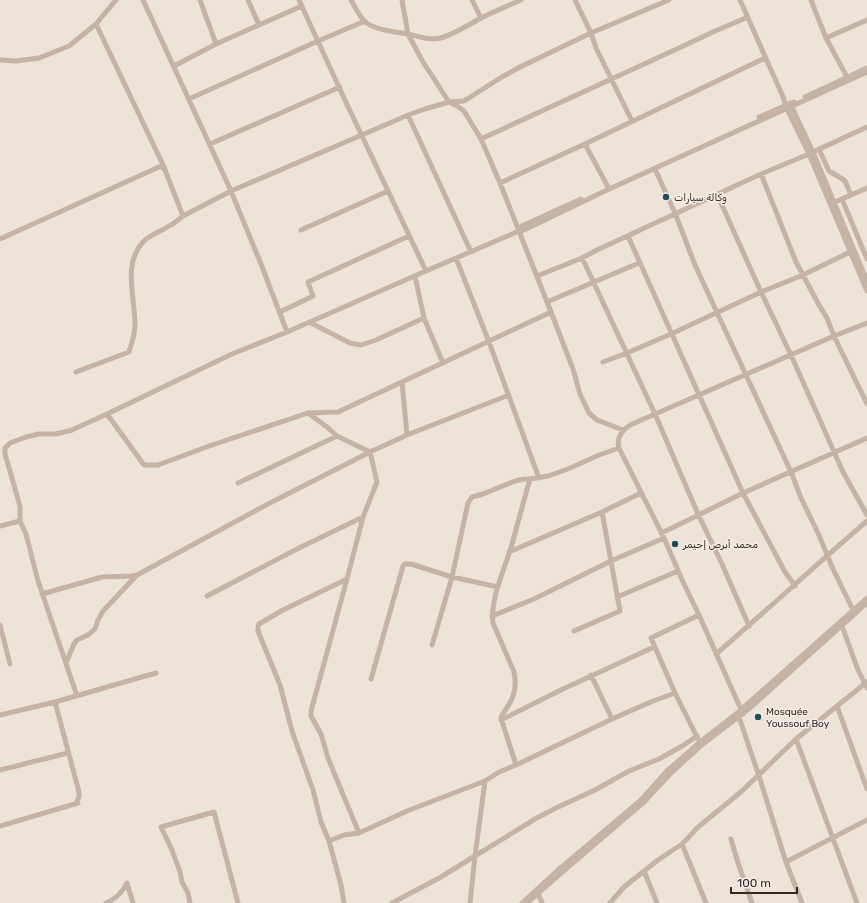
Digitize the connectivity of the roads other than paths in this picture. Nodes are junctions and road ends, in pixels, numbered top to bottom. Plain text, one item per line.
1 (116, 0) edge
2 (143, 0) edge
3 (200, 0) edge
4 (248, 0) edge
5 (299, 0) edge
6 (352, 0) edge
7 (402, 0) edge
8 (472, 0) edge
9 (521, 0) edge
10 (575, 0) edge
11 (669, 0) edge
12 (740, 0) edge
13 (811, 0) edge
14 (302, 6) junction
15 (748, 17) junction
16 (481, 18) junction
17 (867, 20) edge
18 (365, 22) junction
19 (96, 24) junction
20 (259, 25) junction
21 (591, 33) junction
22 (408, 34) junction
23 (826, 38) junction
24 (318, 41) junction
25 (216, 44) junction
26 (765, 58) junction
27 (0, 60) edge
28 (174, 66) junction
29 (867, 68) edge
30 (867, 72) edge
31 (847, 78) junction
32 (611, 80) junction
33 (340, 87) junction
34 (189, 99) junction
35 (449, 102) junction
36 (789, 106) junction
37 (408, 115) junction
38 (632, 121) junction
39 (867, 127) edge
40 (362, 136) junction
41 (481, 139) junction
42 (210, 144) junction
43 (585, 144) junction
44 (819, 149) junction
45 (811, 153) junction
46 (655, 169) junction
47 (165, 170) junction
48 (761, 174) junction
49 (500, 183) junction
50 (608, 187) junction
51 (867, 188) edge
52 (231, 191) junction
53 (388, 191) junction
54 (717, 194) junction
55 (851, 195) junction
56 (842, 199) junction
57 (834, 203) junction
58 (675, 214) junction
59 (183, 216) junction
60 (301, 230) dead end
61 (519, 231) junction
62 (409, 236) junction
63 (628, 236) junction
64 (0, 239) edge
65 (471, 252) junction
66 (850, 252) junction
67 (456, 258) junction
68 (582, 258) junction
69 (867, 259) edge
70 (639, 263) junction
71 (426, 271) junction
72 (803, 275) junction
73 (415, 276) junction
74 (537, 276) junction
75 (867, 281) edge
76 (594, 282) junction
77 (867, 291) edge
78 (761, 292) junction
79 (547, 302) junction
80 (280, 312) junction
81 (551, 312) junction
82 (718, 312) junction
83 (424, 318) junction
84 (309, 322) junction
85 (867, 323) edge
86 (287, 332) junction
87 (671, 334) junction
88 (834, 336) junction
89 (489, 342) junction
90 (627, 353) junction
91 (791, 355) junction
92 (443, 362) junction
93 (603, 362) dead end
94 (76, 372) dead end
95 (746, 375) junction
96 (402, 382) junction
97 (509, 395) junction
98 (698, 395) junction
99 (867, 404) edge
100 (308, 413) junction
101 (107, 414) junction
102 (655, 414) junction
103 (623, 430) junction
104 (406, 435) junction
105 (337, 436) junction
106 (867, 438) edge
107 (619, 448) junction
108 (370, 452) junction
109 (835, 452) junction
110 (2, 454) edge
111 (791, 472) junction
112 (539, 478) junction
113 (530, 479) junction
114 (238, 483) dead end
115 (641, 493) junction
116 (743, 493) junction
117 (602, 512) junction
118 (698, 514) junction
119 (867, 515) edge
120 (363, 517) junction
121 (20, 521) junction
122 (867, 521) edge
123 (0, 526) edge
124 (662, 535) junction
125 (509, 552) junction
126 (827, 555) junction
127 (611, 561) junction
128 (678, 571) junction
129 (137, 574) junction
130 (452, 577) junction
131 (347, 579) junction
132 (498, 586) junction
133 (795, 586) junction
134 (42, 594) junction
135 (207, 596) dead end
136 (617, 597) junction
137 (867, 598) edge
138 (867, 603) edge
139 (853, 610) junction
140 (699, 615) junction
141 (492, 616) junction
142 (0, 625) edge
143 (749, 626) junction
144 (842, 626) junction
145 (574, 631) dead end
146 (432, 645) dead end
147 (654, 647) junction
148 (716, 654) junction
149 (10, 664) dead end
150 (66, 664) junction
151 (156, 673) dead end
152 (591, 675) junction
153 (371, 679) dead end
154 (866, 685) edge
155 (675, 693) junction
156 (77, 696) junction
157 (55, 702) junction
158 (837, 706) junction
159 (741, 713) junction
160 (0, 715) edge
161 (501, 720) junction
162 (612, 720) junction
163 (698, 739) junction
164 (796, 739) junction
165 (68, 752) junction
166 (516, 765) junction
167 (0, 770) edge
168 (759, 776) junction
169 (485, 781) junction
170 (867, 789) edge
171 (867, 820) edge
172 (0, 826) edge
173 (359, 833) junction
174 (833, 838) junction
175 (731, 839) dead end
176 (329, 841) junction
177 (682, 844) junction
178 (475, 856) junction
179 (786, 862) junction
180 (644, 871) junction
181 (538, 893) junction
182 (106, 903) edge
183 (133, 903) edge
184 (190, 903) edge
185 (238, 903) edge
186 (344, 903) edge
187 (392, 903) edge
188 (470, 903) edge
189 (522, 903) edge
190 (527, 903) edge
191 (542, 903) edge
192 (610, 903) edge
193 (657, 903) edge
194 (706, 903) edge
195 (752, 903) edge
196 (802, 903) edge
197 (857, 903) edge

1 - 19 street
2 - 28 street
3 - 25 street
4 - 20 street
5 - 14 street
6 - 18 street
7 - 22 street
8 - 16 street
9 - 16 street
10 - 21 street
11 - 21 street
12 - 15 street
13 - 23 street
14 - 20 street
14 - 24 street
15 - 26 street
15 - 32 street
16 - 22 street
17 - 23 street
18 - 22 street
18 - 24 street
19 - 27 street
19 - 47 street
20 - 25 street
21 - 32 street
21 - 35 street
22 - 35 street
23 - 31 street
24 - 33 street
24 - 34 street
25 - 28 street
26 - 36 street
26 - 38 street
28 - 34 street
29 - 31 street
30 - 36 street
31 - 36 street
32 - 38 street
32 - 41 street
33 - 40 street
33 - 42 street
34 - 42 street
35 - 37 street
35 - 41 street
36 - 45 street
36 - 46 street
36 - 50 street
37 - 40 street
37 - 65 street
38 - 43 street
39 - 44 street
40 - 52 street
40 - 53 street
41 - 49 street
42 - 52 street
43 - 49 street
43 - 50 street
44 - 45 street
44 - 55 street
45 - 48 street
45 - 57 street
45 - 66 street
46 - 58 street
46 - 61 street
47 - 59 street
47 - 64 street
48 - 54 street
48 - 72 street
49 - 61 street
50 - 61 street
51 - 55 street
52 - 59 street
52 - 80 street
53 - 60 street
53 - 62 street
54 - 58 street
54 - 78 street
55 - 56 street
56 - 57 street
56 - 69 street
57 - 75 street
58 - 63 street
58 - 82 street
59 - 94 street
61 - 65 street
61 - 74 street
62 - 71 street
62 - 80 street
63 - 68 street
63 - 70 street
65 - 67 street
66 - 72 street
66 - 77 street
67 - 71 street
67 - 89 street
68 - 74 street
68 - 76 street
70 - 76 street
70 - 87 street
71 - 73 street
72 - 78 street
72 - 88 street
73 - 83 street
73 - 84 street
74 - 79 street
76 - 79 street
76 - 90 street
78 - 82 street
78 - 91 street
79 - 81 street
80 - 86 street
81 - 89 street
81 - 103 street
82 - 87 street
82 - 95 street
83 - 84 street
83 - 92 street
84 - 86 street
85 - 88 street
86 - 101 street
87 - 90 street
87 - 98 street
88 - 91 street
88 - 99 street
89 - 92 street
89 - 97 street
90 - 93 street
90 - 102 street
91 - 95 street
91 - 109 street
92 - 96 street
95 - 98 street
95 - 111 street
96 - 100 street
96 - 104 street
97 - 104 street
97 - 112 street
98 - 102 street
98 - 116 street
100 - 101 street
100 - 105 street
101 - 110 street
102 - 103 street
102 - 118 street
103 - 107 street
104 - 108 street
105 - 108 street
105 - 114 street
106 - 109 street
107 - 112 street
107 - 115 street
108 - 120 street
108 - 129 street
109 - 111 street
109 - 119 street
110 - 121 street
111 - 116 street
111 - 126 street
112 - 113 street
113 - 125 street
113 - 130 street
115 - 117 street
115 - 124 street
116 - 118 street
116 - 133 street
117 - 125 street
117 - 127 street
118 - 124 street
118 - 143 street
120 - 131 street
120 - 135 street
121 - 123 street
121 - 134 street
122 - 126 street
124 - 127 street
124 - 128 street
125 - 132 street
126 - 133 street
126 - 139 street
127 - 136 street
127 - 141 street
128 - 136 street
128 - 140 street
129 - 134 street
129 - 150 street
130 - 132 street
130 - 146 street
130 - 153 street
131 - 173 street
131 - 176 street
132 - 141 street
133 - 143 street
134 - 150 street
136 - 145 street
137 - 139 street
138 - 144 street
139 - 159 street
140 - 147 street
140 - 148 street
141 - 161 street
142 - 149 street
143 - 148 street
144 - 154 street
144 - 159 street
147 - 152 street
147 - 155 street
148 - 159 street
150 - 156 street
151 - 156 street
152 - 161 street
152 - 162 street
154 - 158 street
155 - 162 street
155 - 163 street
156 - 157 street
157 - 160 street
157 - 165 street
158 - 164 street
158 - 170 street
159 - 163 street
159 - 168 street
159 - 181 street
161 - 166 street
162 - 166 street
163 - 178 street
163 - 189 street
164 - 168 street
164 - 174 street
165 - 167 street
165 - 172 street
166 - 169 street
168 - 177 street
168 - 179 street
169 - 173 street
169 - 178 street
171 - 174 street
173 - 176 street
174 - 179 street
174 - 197 street
175 - 195 street
176 - 186 street
177 - 180 street
177 - 194 street
178 - 187 street
178 - 188 street
179 - 196 street
180 - 192 street
180 - 193 street
181 - 190 street
181 - 191 street
182 - 183 street
184 - 185 street

